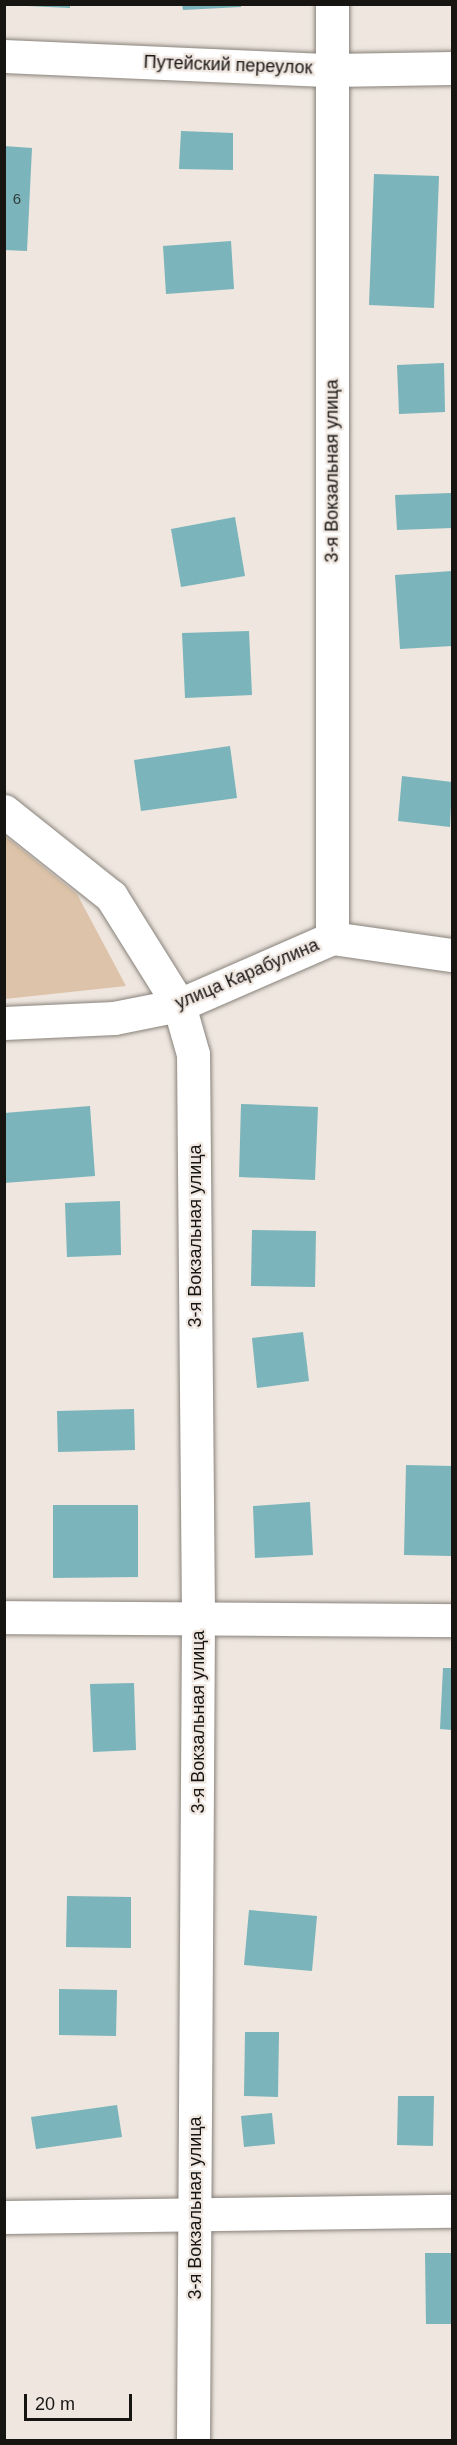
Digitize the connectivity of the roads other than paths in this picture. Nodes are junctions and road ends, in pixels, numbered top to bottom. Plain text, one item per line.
1 (332, 4) edge
2 (4, 56) edge
3 (453, 68) edge
4 (331, 70) junction
5 (4, 811) edge
6 (332, 938) junction
7 (453, 955) edge
8 (179, 1005) junction
9 (4, 1023) edge
10 (4, 1617) edge
11 (198, 1619) junction
12 (453, 1620) edge
13 (453, 2211) edge
14 (195, 2216) junction
15 (4, 2217) edge
16 (193, 2440) edge

1 - 4 street, 3-я Вокзальная улица
2 - 4 street, Путейский переулок
3 - 4 street, Путейский переулок
4 - 6 street, 3-я Вокзальная улица
5 - 8 street, 3-я Вокзальная улица
6 - 7 street, улица Карабулина
6 - 8 street, улица Карабулина
8 - 9 street, улица Карабулина
8 - 11 street, 3-я Вокзальная улица
10 - 11 street
11 - 12 street
11 - 14 street, 3-я Вокзальная улица
13 - 14 street
14 - 15 street
14 - 16 street, 3-я Вокзальная улица

